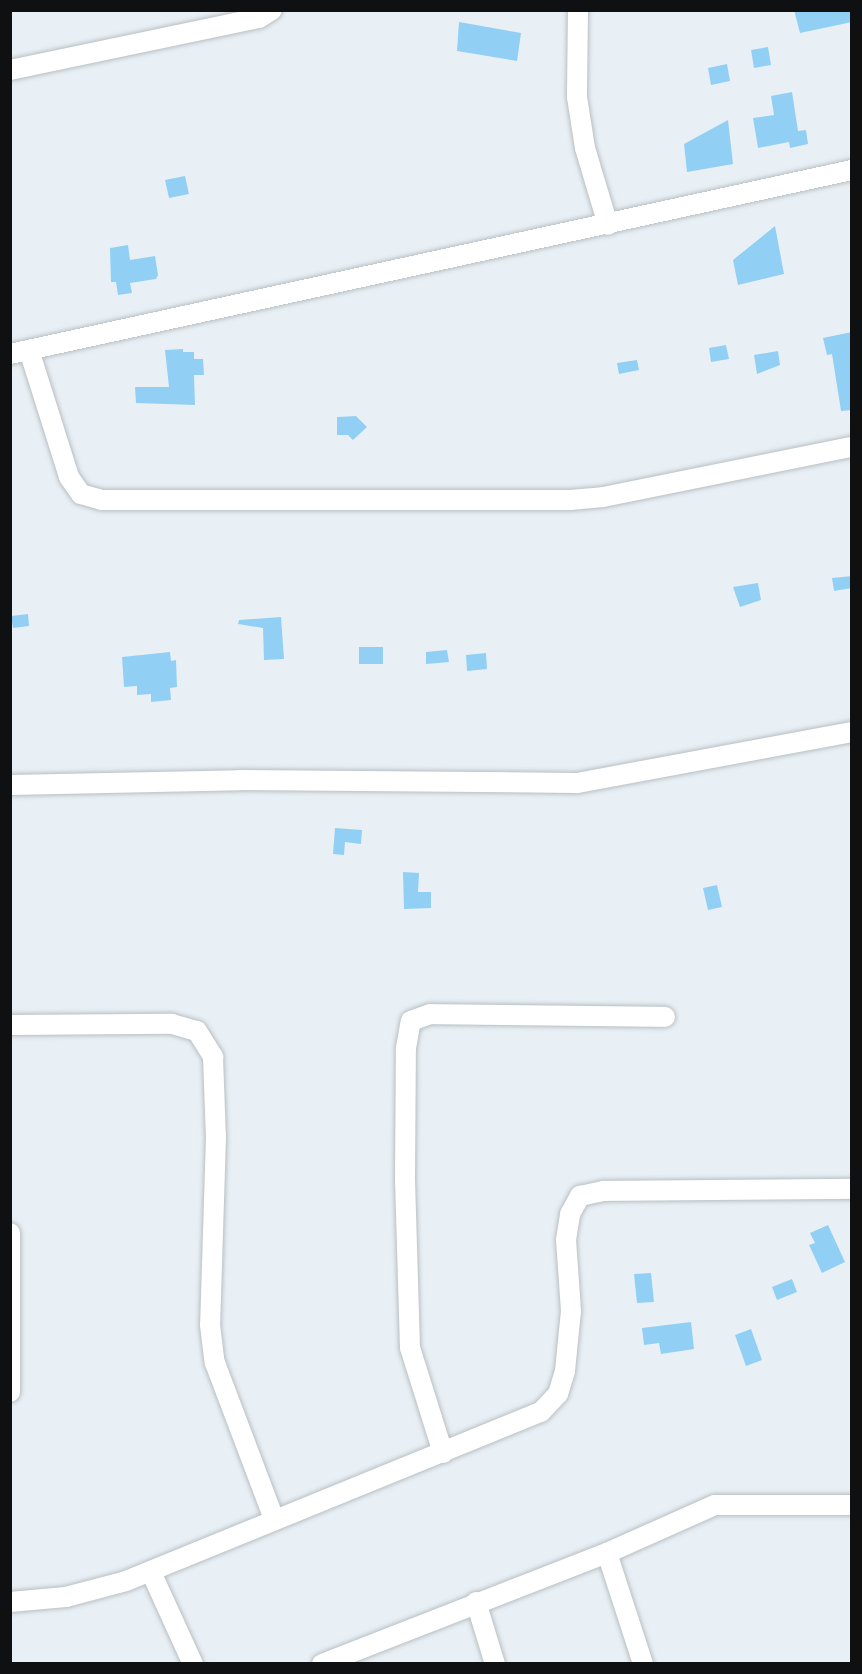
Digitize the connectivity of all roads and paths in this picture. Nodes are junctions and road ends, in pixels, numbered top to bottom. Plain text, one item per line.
1 (272, 10) edge
2 (578, 10) edge
3 (10, 70) edge
4 (852, 170) edge
5 (608, 225) junction
6 (20, 352) edge
7 (852, 447) edge
8 (852, 732) edge
9 (10, 785) edge
10 (665, 1017) dead end
11 (10, 1025) edge
12 (852, 1189) edge
13 (10, 1233) edge
14 (10, 1392) edge
15 (443, 1453) junction
16 (852, 1505) edge
17 (274, 1519) junction
18 (608, 1553) junction
19 (151, 1572) junction
20 (10, 1602) edge
21 (476, 1602) junction
22 (193, 1664) edge
23 (322, 1664) edge
24 (495, 1664) edge
25 (643, 1664) edge

1 - 3 street
2 - 5 street
4 - 5 street
5 - 6 street
6 - 7 street
8 - 9 street
10 - 15 street
11 - 17 street
12 - 15 street
13 - 14 street
15 - 17 street
16 - 18 street
17 - 19 street
18 - 21 street
18 - 25 street
19 - 20 street
19 - 22 street
21 - 23 street
21 - 24 street

